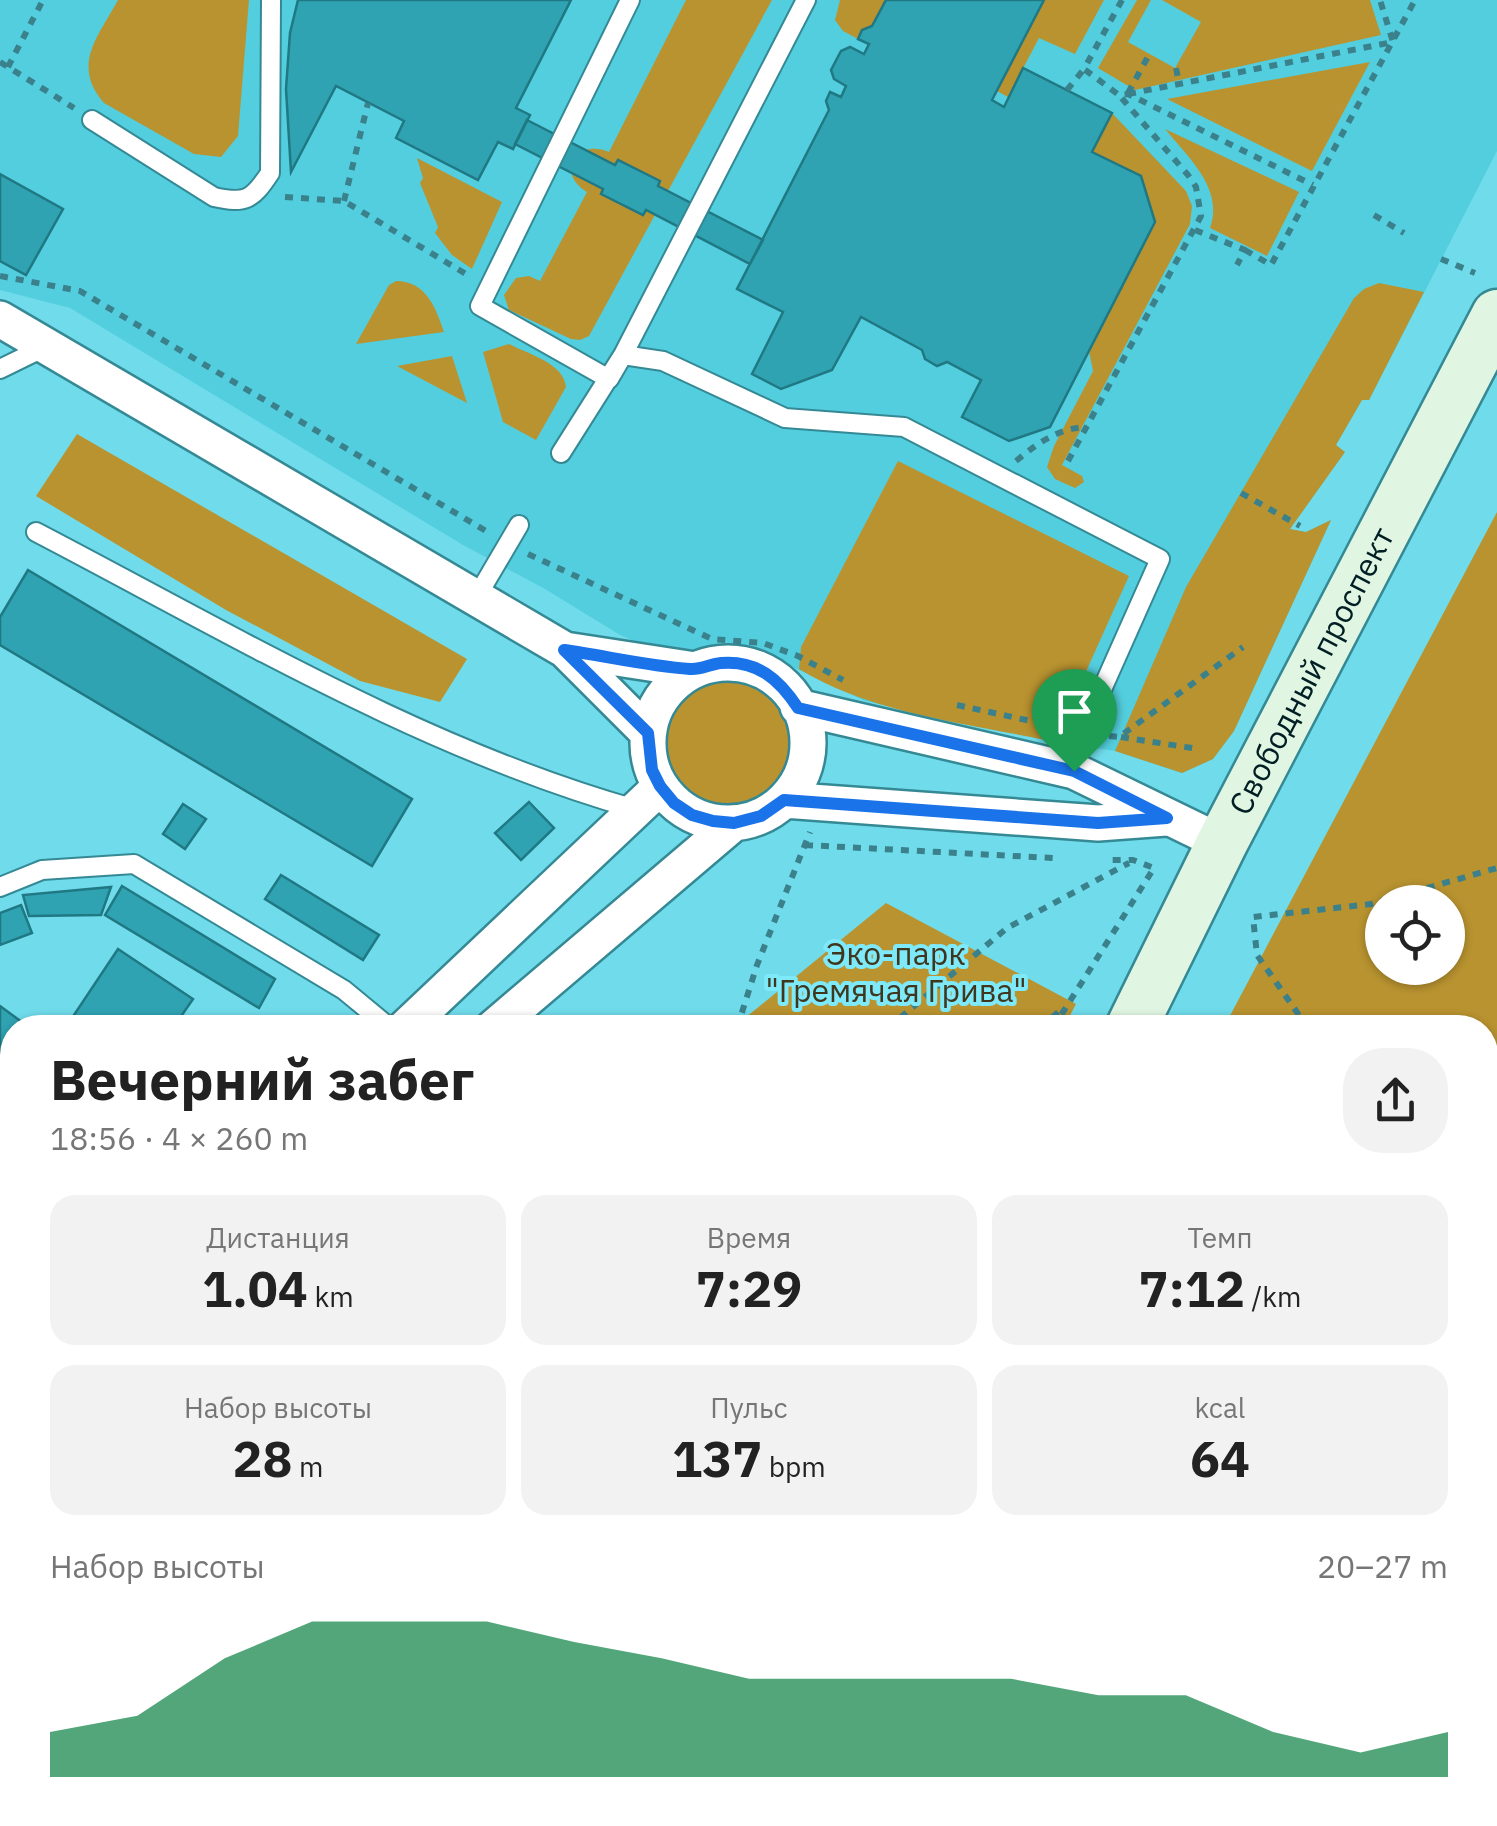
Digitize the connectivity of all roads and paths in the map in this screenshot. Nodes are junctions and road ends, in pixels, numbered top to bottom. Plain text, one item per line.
1 (43, 0) edge
2 (270, 0) edge
3 (630, 0) edge
4 (806, 0) edge
5 (1122, 0) edge
6 (1380, 0) edge
7 (1414, 0) edge
8 (1392, 42) junction
9 (1150, 53) dead end
10 (4, 65) edge
11 (1176, 68) dead end
12 (1084, 69) junction
13 (1179, 83) junction
14 (1067, 90) dead end
15 (1123, 94) junction
16 (368, 103) dead end
17 (92, 120) joint
18 (1313, 185) junction
19 (255, 194) junction
20 (344, 201) junction
21 (1374, 215) dead end
22 (1195, 230) junction
23 (1404, 234) dead end
24 (1245, 250) junction
25 (1441, 259) dead end
26 (1237, 265) dead end
27 (490, 288) junction
28 (1486, 294) edge
29 (0, 319) edge
30 (49, 345) junction
31 (623, 355) junction
32 (0, 369) edge
33 (609, 378) junction
34 (1087, 427) junction
35 (560, 453) dead end
36 (1068, 461) dead end
37 (1000, 474) junction
38 (1240, 493) dead end
39 (519, 525) dead end
40 (1300, 526) dead end
41 (36, 532) dead end
42 (476, 598) junction
43 (1243, 647) dead end
44 (564, 650) junction
45 (695, 670) junction
46 (798, 708) junction
47 (1061, 728) dead end
48 (1084, 732) junction
49 (648, 733) junction
50 (1119, 737) junction
51 (1198, 750) dead end
52 (1074, 771) junction
53 (648, 798) junction
54 (784, 800) junction
55 (820, 803) junction
56 (1167, 818) junction
57 (734, 823) junction
58 (1222, 843) junction
59 (806, 844) junction
60 (1062, 858) dead end
61 (1098, 859) dead end
62 (1133, 860) junction
63 (1497, 868) edge
64 (0, 887) edge
65 (1072, 1001) junction
66 (374, 1015) edge
67 (419, 1015) edge
68 (507, 1015) edge
69 (741, 1015) edge
70 (903, 1015) edge
71 (1055, 1015) edge
72 (1062, 1015) edge
73 (1137, 1015) edge
74 (1299, 1015) edge

1 - 10 path
2 - 19 lane
3 - 27 lane
4 - 31 lane
5 - 12 path
6 - 8 path
7 - 8 path
8 - 13 path
8 - 18 path
9 - 15 path
10 - 17 path
11 - 13 path
12 - 14 path
12 - 15 path
13 - 15 path
15 - 18 path
15 - 22 path
16 - 20 path
17 - 19 lane
18 - 24 path
19 - 20 path
20 - 27 path
21 - 23 path
22 - 24 path
22 - 34 path
24 - 26 path
25 - 28 path
27 - 33 lane
28 - 58 main road, Свободный проспект
29 - 30 street
30 - 32 lane
30 - 42 street
31 - 33 lane
31 - 37 lane
33 - 35 lane
34 - 36 path
34 - 37 path
37 - 48 lane
38 - 40 path
39 - 42 lane
41 - 53 lane
42 - 44 street
43 - 50 path
44 - 45 street
44 - 49 street
45 - 46 street
45 - 49 street
46 - 52 street
46 - 54 street
47 - 48 path
48 - 50 path
48 - 52 lane
49 - 53 street
50 - 51 path
52 - 56 street
53 - 57 street
53 - 67 street
54 - 55 street
54 - 57 street
55 - 56 street
55 - 59 path
56 - 58 street
57 - 68 street
58 - 73 main road, Свободный проспект
59 - 60 path
59 - 69 path
61 - 62 path
62 - 65 path
62 - 70 path
63 - 74 path
64 - 66 lane
65 - 71 path
65 - 72 path

